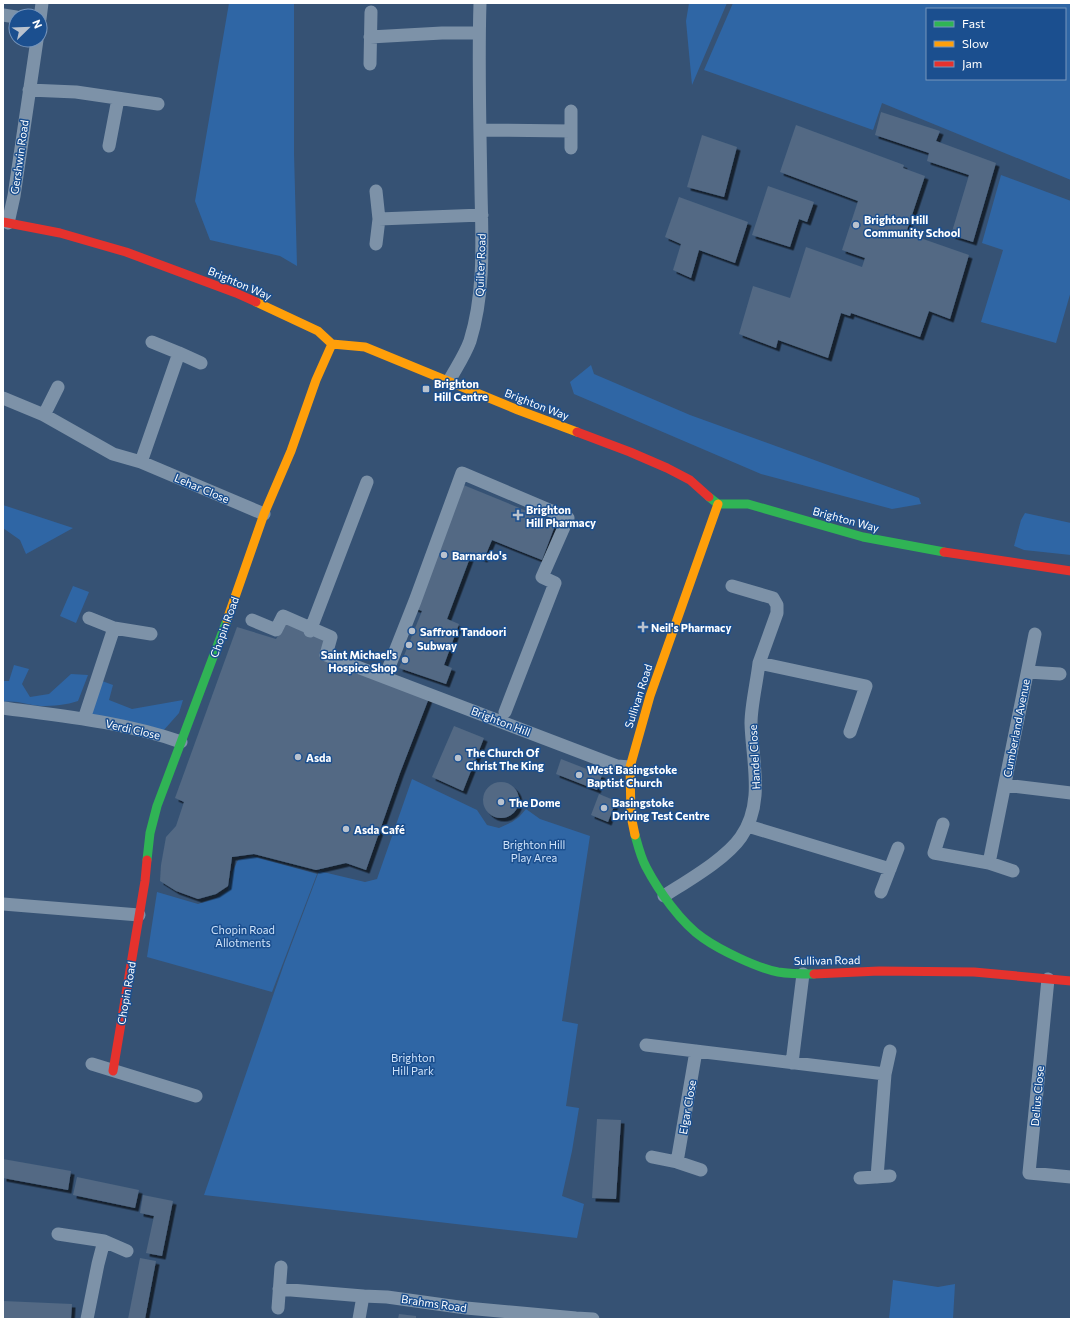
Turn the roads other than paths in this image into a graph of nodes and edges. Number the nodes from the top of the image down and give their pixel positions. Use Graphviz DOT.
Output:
graph roads {
  1 [pos="480,3"];
  2 [pos="371,12"];
  3 [pos="479,33"];
  4 [pos="370,37"];
  5 [pos="36,48"];
  6 [pos="370,64"];
  7 [pos="29,90"];
  8 [pos="118,99"];
  9 [pos="158,104"];
  10 [pos="572,112"];
  11 [pos="480,130"];
  12 [pos="571,131"];
  13 [pos="109,146"];
  14 [pos="571,148"];
  15 [pos="376,191"];
  16 [pos="482,215"];
  17 [pos="379,219"];
  18 [pos="5,223"];
  19 [pos="376,244"];
  20 [pos="152,342"];
  21 [pos="332,344"];
  22 [pos="179,353"];
  23 [pos="201,363"];
  24 [pos="449,382"];
  25 [pos="58,387"];
  26 [pos="3,398"];
  27 [pos="44,415"];
  28 [pos="141,462"];
  29 [pos="367,482"];
  30 [pos="718,504"];
  31 [pos="264,514"];
  32 [pos="1071,571"];
  33 [pos="732,586"];
  34 [pos="89,618"];
  35 [pos="252,620"];
  36 [pos="114,628"];
  37 [pos="310,630"];
  38 [pos="151,634"];
  39 [pos="1035,634"];
  40 [pos="759,663"];
  41 [pos="1028,672"];
  42 [pos="1060,674"];
  43 [pos="385,677"];
  44 [pos="3,708"];
  45 [pos="505,712"];
  46 [pos="84,719"];
  47 [pos="850,732"];
  48 [pos="181,742"];
  49 [pos="630,767"];
  50 [pos="1005,785"];
  51 [pos="1071,793"];
  52 [pos="943,824"];
  53 [pos="748,826"];
  54 [pos="898,848"];
  55 [pos="989,863"];
  56 [pos="890,869"];
  57 [pos="1013,871"];
  58 [pos="881,892"];
  59 [pos="664,896"];
  60 [pos="3,904"];
  61 [pos="139,915"];
  62 [pos="803,974"];
  63 [pos="1048,979"];
  64 [pos="1071,981"];
  65 [pos="646,1045"];
  66 [pos="696,1051"];
  67 [pos="890,1051"];
  68 [pos="792,1063"];
  69 [pos="92,1064"];
  70 [pos="113,1071"];
  71 [pos="885,1074"];
  72 [pos="196,1096"];
  73 [pos="652,1157"];
  74 [pos="677,1162"];
  75 [pos="701,1170"];
  76 [pos="1071,1177"];
  77 [pos="860,1178"];
  78 [pos="58,1234"];
  79 [pos="104,1241"];
  80 [pos="127,1251"];
  81 [pos="281,1267"];
  82 [pos="280,1289"];
  83 [pos="364,1296"];
  84 [pos="278,1308"];
  85 [pos="87,1319"];
  86 [pos="360,1319"];
  87 [pos="576,1319"];
  88 [pos="593,1319"];
  1 -- 3 [label="street, Quilter Road"];
  2 -- 4 [label="street"];
  3 -- 4 [label="street"];
  3 -- 11 [label="street, Quilter Road"];
  4 -- 6 [label="street"];
  5 -- 7 [label="street, Gershwin Road"];
  7 -- 8 [label="street"];
  7 -- 18 [label="street, Gershwin Road"];
  8 -- 9 [label="street"];
  8 -- 13 [label="street"];
  10 -- 12 [label="street"];
  11 -- 12 [label="street"];
  11 -- 16 [label="street, Quilter Road"];
  12 -- 14 [label="street"];
  15 -- 17 [label="street"];
  16 -- 17 [label="street"];
  16 -- 24 [label="street, Quilter Road"];
  17 -- 19 [label="street"];
  18 -- 21 [label="street, Brighton Way"];
  20 -- 22 [label="street"];
  21 -- 24 [label="street, Brighton Way"];
  21 -- 31 [label="street, Chopin Road"];
  22 -- 23 [label="street"];
  22 -- 28 [label="street"];
  24 -- 30 [label="street, Brighton Way"];
  25 -- 27 [label="street"];
  26 -- 27 [label="street, Lehar Close"];
  27 -- 28 [label="street, Lehar Close"];
  28 -- 31 [label="street, Lehar Close"];
  29 -- 37 [label="street"];
  30 -- 32 [label="street, Brighton Way"];
  30 -- 49 [label="street, Sullivan Road"];
  31 -- 48 [label="street, Chopin Road"];
  33 -- 40 [label="street, Handel Close"];
  34 -- 36 [label="street"];
  35 -- 37 [label="street"];
  36 -- 38 [label="street"];
  36 -- 46 [label="street"];
  37 -- 43 [label="street, Brighton Hill"];
  39 -- 41 [label="street, Cumberland Avenue"];
  40 -- 47 [label="street"];
  40 -- 53 [label="street, Handel Close"];
  41 -- 42 [label="street, Cumberland Avenue"];
  41 -- 50 [label="street, Cumberland Avenue"];
  43 -- 45 [label="street"];
  43 -- 49 [label="street, Brighton Hill"];
  44 -- 46 [label="street, Verdi Close"];
  46 -- 48 [label="street, Verdi Close"];
  48 -- 61 [label="street, Chopin Road"];
  49 -- 59 [label="street, Sullivan Road"];
  50 -- 51 [label="street, Cumberland Avenue"];
  50 -- 55 [label="street, Cumberland Avenue"];
  52 -- 55 [label="street"];
  53 -- 56 [label="street"];
  53 -- 59 [label="street, Handel Close"];
  54 -- 56 [label="street"];
  55 -- 57 [label="street"];
  56 -- 58 [label="street"];
  59 -- 62 [label="street, Sullivan Road"];
  60 -- 61 [label="street"];
  61 -- 70 [label="street, Chopin Road"];
  62 -- 63 [label="street, Sullivan Road"];
  62 -- 68 [label="street"];
  63 -- 64 [label="street, Sullivan Road"];
  63 -- 76 [label="street, Delius Close"];
  65 -- 66 [label="street"];
  66 -- 68 [label="street"];
  66 -- 74 [label="street, Elgar Close"];
  67 -- 71 [label="street"];
  68 -- 71 [label="street"];
  69 -- 70 [label="street"];
  70 -- 72 [label="street"];
  71 -- 77 [label="street"];
  73 -- 74 [label="street"];
  74 -- 75 [label="street"];
  78 -- 79 [label="street"];
  79 -- 80 [label="street"];
  79 -- 85 [label="street"];
  81 -- 82 [label="street"];
  82 -- 83 [label="street, Brahms Road"];
  82 -- 84 [label="street"];
  83 -- 86 [label="street"];
  83 -- 87 [label="street, Brahms Road"];
  87 -- 88 [label="street, Brahms Road"];
}
